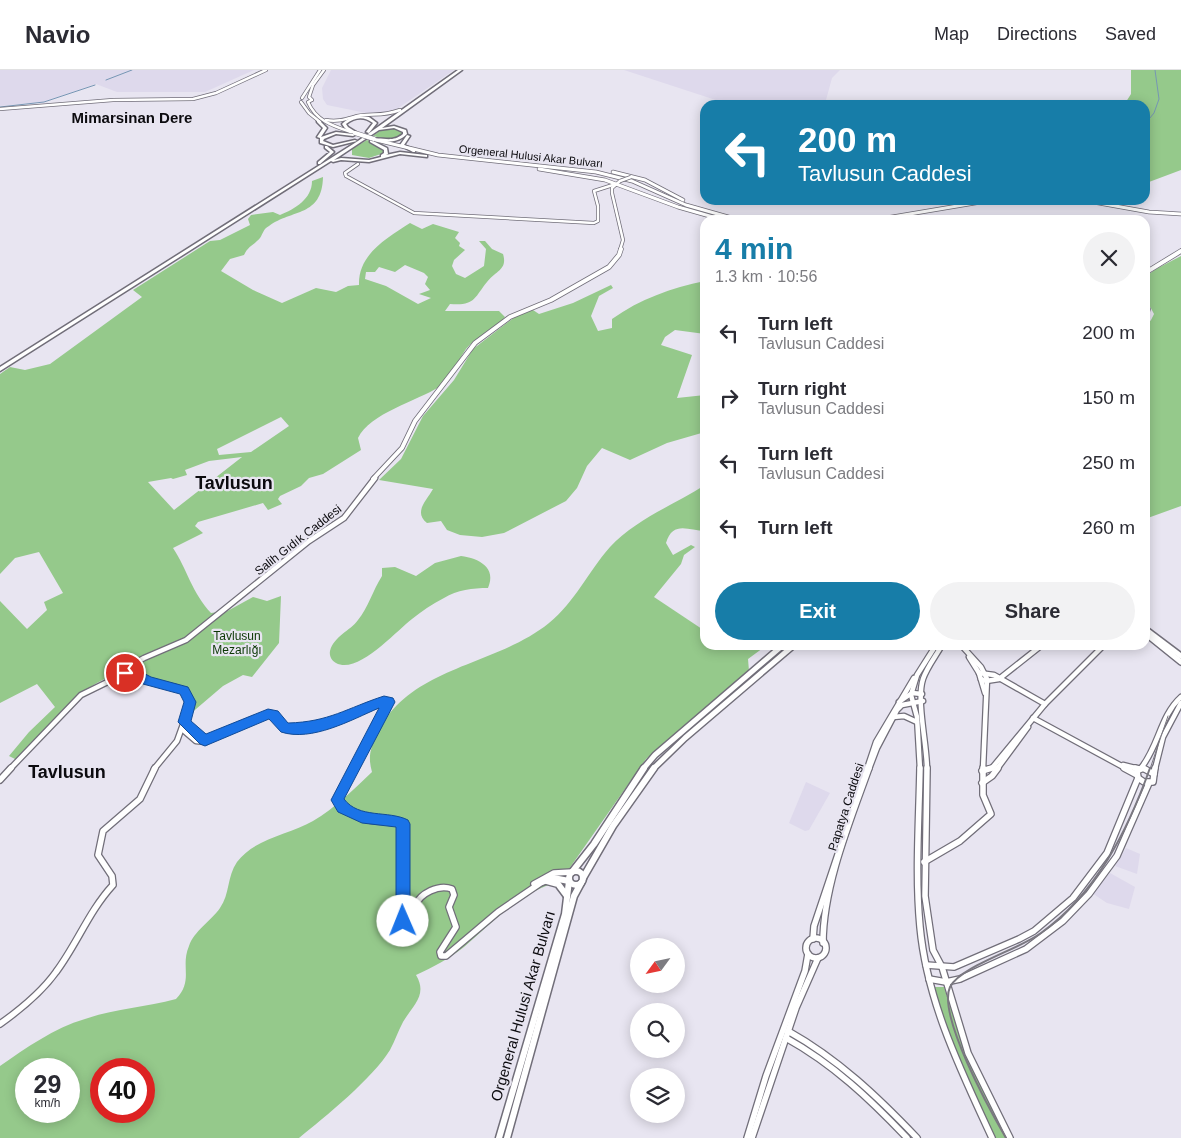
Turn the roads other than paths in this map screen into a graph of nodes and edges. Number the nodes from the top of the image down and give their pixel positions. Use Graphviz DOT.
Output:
graph roads {
  1 [pos="264,70"];
  2 [pos="320,70"];
  3 [pos="324,70"];
  4 [pos="455,70"];
  5 [pos="460,70"];
  6 [pos="309,98"];
  7 [pos="301,100"];
  8 [pos="308,102"];
  9 [pos="0,108"];
  10 [pos="401,110"];
  11 [pos="316,114"];
  12 [pos="318,121"];
  13 [pos="370,133"];
  14 [pos="354,134"];
  15 [pos="373,140"];
  16 [pos="357,141"];
  17 [pos="415,151"];
  18 [pos="426,156"];
  19 [pos="318,164"];
  20 [pos="358,164"];
  21 [pos="533,166"];
  22 [pos="310,173"];
  23 [pos="632,177"];
  24 [pos="619,182"];
  25 [pos="956,205"];
  26 [pos="971,205"];
  27 [pos="1106,205"];
  28 [pos="708,213"];
  29 [pos="707,215"];
  30 [pos="709,215"];
  31 [pos="717,215"];
  32 [pos="902,215"];
  33 [pos="916,215"];
  34 [pos="1181,215"];
  35 [pos="1181,249"];
  36 [pos="1150,268"];
  37 [pos="0,364"];
  38 [pos="0,369"];
  39 [pos="1150,633"];
  40 [pos="1150,637"];
  41 [pos="777,650"];
  42 [pos="788,650"];
  43 [pos="933,650"];
  44 [pos="939,650"];
  45 [pos="965,650"];
  46 [pos="1035,650"];
  47 [pos="1099,650"];
  48 [pos="1181,656"];
  49 [pos="1181,662"];
  50 [pos="130,671"];
  51 [pos="982,673"];
  52 [pos="917,674"];
  53 [pos="999,679"];
  54 [pos="984,680"];
  55 [pos="912,693"];
  56 [pos="922,694"];
  57 [pos="1181,697"];
  58 [pos="923,701"];
  59 [pos="913,702"];
  60 [pos="898,703"];
  61 [pos="1181,703"];
  62 [pos="1046,704"];
  63 [pos="893,717"];
  64 [pos="1033,718"];
  65 [pos="184,722"];
  66 [pos="917,722"];
  67 [pos="182,729"];
  68 [pos="209,740"];
  69 [pos="982,771"];
  70 [pos="1139,772"];
  71 [pos="866,774"];
  72 [pos="1154,774"];
  73 [pos="0,780"];
  74 [pos="982,783"];
  75 [pos="1149,783"];
  76 [pos="855,806"];
  77 [pos="922,861"];
  78 [pos="572,872"];
  79 [pos="569,881"];
  80 [pos="582,881"];
  81 [pos="542,882"];
  82 [pos="526,892"];
  83 [pos="568,898"];
  84 [pos="813,938"];
  85 [pos="823,942"];
  86 [pos="808,954"];
  87 [pos="818,958"];
  88 [pos="926,965"];
  89 [pos="942,967"];
  90 [pos="929,978"];
  91 [pos="946,982"];
  92 [pos="0,1024"];
  93 [pos="787,1034"];
  94 [pos="762,1097"];
  95 [pos="756,1115"];
  96 [pos="499,1138"];
  97 [pos="507,1138"];
  98 [pos="747,1138"];
  99 [pos="752,1138"];
  100 [pos="907,1138"];
  101 [pos="917,1138"];
  102 [pos="992,1138"];
  103 [pos="1010,1138"];
  1 -- 9 [label="street"];
  2 -- 7 [label="street"];
  3 -- 6 [label="street"];
  4 -- 10 [label="highway"];
  5 -- 10 [label="highway"];
  6 -- 7 [label="street"];
  6 -- 8 [label="street"];
  7 -- 8 [label="street"];
  7 -- 12 [label="street"];
  8 -- 11 [label="street"];
  10 -- 11 [label="street"];
  10 -- 13 [label="highway"];
  10 -- 17 [label="highway"];
  11 -- 14 [label="street"];
  12 -- 14 [label="street"];
  12 -- 19 [label="highway"];
  13 -- 14 [label="highway"];
  13 -- 15 [label="highway"];
  13 -- 16 [label="highway"];
  14 -- 15 [label="highway, bridge"];
  14 -- 16 [label="highway"];
  15 -- 16 [label="highway"];
  15 -- 17 [label="main road, Orgeneral Hulusi Akar Bulvarı"];
  15 -- 18 [label="main road, Orgeneral Hulusi Akar Bulvarı"];
  16 -- 19 [label="highway"];
  16 -- 22 [label="highway"];
  17 -- 21 [label="main road, Orgeneral Hulusi Akar Bulvarı"];
  18 -- 21 [label="main road, Orgeneral Hulusi Akar Bulvarı"];
  18 -- 22 [label="highway"];
  19 -- 37 [label="highway"];
  20 -- 24 [label="street"];
  21 -- 23 [label="main road"];
  21 -- 24 [label="main road"];
  21 -- 28 [label="main road, Orgeneral Hulusi Akar Bulvarı"];
  21 -- 30 [label="main road, Orgeneral Hulusi Akar Bulvarı"];
  22 -- 38 [label="highway"];
  23 -- 24 [label="street, bridge"];
  23 -- 28 [label="main road"];
  24 -- 29 [label="main road"];
  24 -- 50 [label="street, Salih Gıdık Caddesi"];
  25 -- 32 [label="main road"];
  26 -- 33 [label="main road"];
  27 -- 34 [label="main road"];
  28 -- 31 [label="main road, Orgeneral Hulusi Akar Bulvarı"];
  35 -- 36 [label="main road"];
  39 -- 48 [label="main road"];
  40 -- 49 [label="main road"];
  41 -- 78 [label="main road"];
  42 -- 80 [label="main road, Orgeneral Hulusi Akar Bulvarı"];
  43 -- 52 [label="street, Papatya Caddesi"];
  44 -- 56 [label="street"];
  45 -- 51 [label="street"];
  46 -- 53 [label="street"];
  47 -- 62 [label="street"];
  50 -- 65 [label="street"];
  50 -- 73 [label="street, Salih Gıdık Caddesi"];
  51 -- 53 [label="street"];
  51 -- 54 [label="street"];
  52 -- 55 [label="street"];
  52 -- 60 [label="street, Papatya Caddesi"];
  53 -- 54 [label="street"];
  53 -- 62 [label="street"];
  54 -- 69 [label="street"];
  55 -- 56 [label="street"];
  55 -- 59 [label="street"];
  55 -- 60 [label="street"];
  56 -- 58 [label="street"];
  57 -- 70 [label="street"];
  58 -- 59 [label="street"];
  58 -- 77 [label="street"];
  59 -- 63 [label="street, Papatya Caddesi"];
  59 -- 66 [label="street"];
  60 -- 71 [label="street, Papatya Caddesi"];
  61 -- 72 [label="street"];
  62 -- 64 [label="street"];
  63 -- 66 [label="street"];
  63 -- 71 [label="street, Papatya Caddesi"];
  64 -- 69 [label="street"];
  64 -- 70 [label="street"];
  64 -- 74 [label="street"];
  65 -- 67 [label="street"];
  65 -- 68 [label="street"];
  66 -- 77 [label="street"];
  67 -- 68 [label="street"];
  67 -- 92 [label="street"];
  68 -- 82 [label="street"];
  69 -- 74 [label="street"];
  70 -- 72 [label="street"];
  70 -- 75 [label="street"];
  70 -- 89 [label="street"];
  71 -- 76 [label="street, Papatya Caddesi"];
  72 -- 75 [label="street"];
  74 -- 77 [label="street"];
  75 -- 91 [label="street"];
  76 -- 84 [label="street, Papatya Caddesi"];
  76 -- 85 [label="street, Papatya Caddesi"];
  77 -- 88 [label="street"];
  77 -- 89 [label="street"];
  78 -- 79 [label="main road"];
  78 -- 80 [label="main road"];
  78 -- 82 [label="street"];
  79 -- 80 [label="main road"];
  79 -- 81 [label="main road"];
  79 -- 83 [label="main road, Orgeneral Hulusi Akar Bulvarı"];
  80 -- 97 [label="main road, Orgeneral Hulusi Akar Bulvarı"];
  81 -- 82 [label="street"];
  81 -- 83 [label="main road"];
  83 -- 96 [label="main road, Orgeneral Hulusi Akar Bulvarı"];
  84 -- 85 [label="street"];
  84 -- 86 [label="street"];
  85 -- 87 [label="street"];
  86 -- 87 [label="street"];
  86 -- 94 [label="street"];
  87 -- 93 [label="street"];
  88 -- 89 [label="street"];
  88 -- 90 [label="street"];
  89 -- 91 [label="street"];
  90 -- 91 [label="street"];
  90 -- 102 [label="street"];
  91 -- 103 [label="street"];
  93 -- 94 [label="street"];
  93 -- 100 [label="street"];
  93 -- 101 [label="street"];
  94 -- 95 [label="street"];
  95 -- 98 [label="street"];
  95 -- 99 [label="street"];
}
